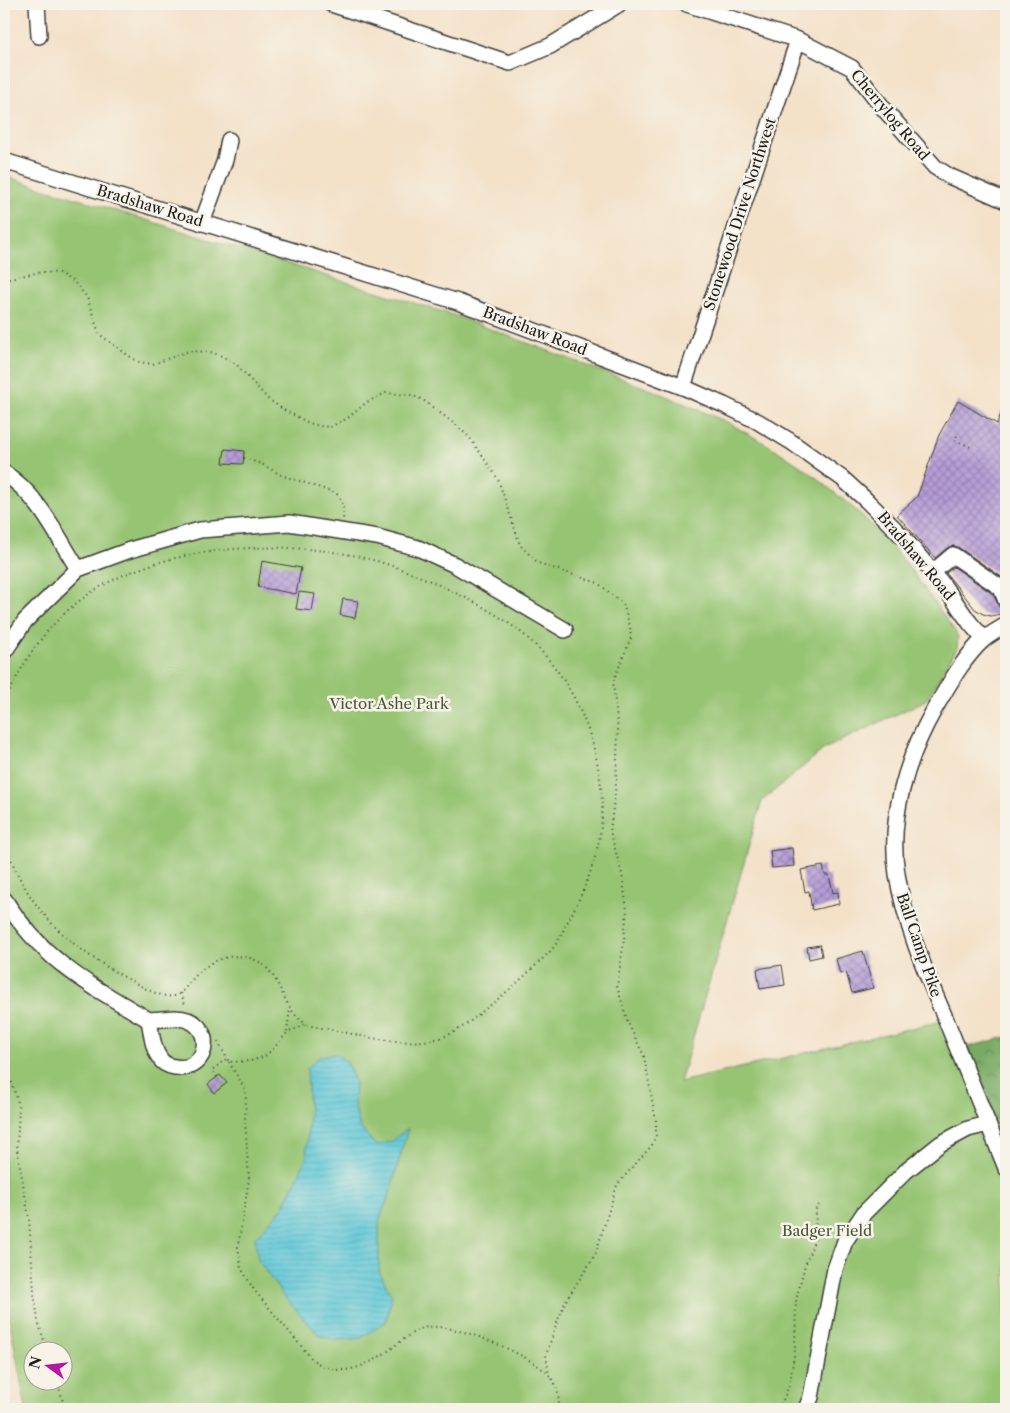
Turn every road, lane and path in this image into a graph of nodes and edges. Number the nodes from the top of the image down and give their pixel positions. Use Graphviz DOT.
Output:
graph roads {
  1 [pos="37,4"];
  2 [pos="331,4"];
  3 [pos="618,4"];
  4 [pos="687,4"];
  5 [pos="39,36"];
  6 [pos="798,40"];
  7 [pos="229,140"];
  8 [pos="4,161"];
  9 [pos="1006,201"];
  10 [pos="202,223"];
  11 [pos="4,279"];
  12 [pos="683,387"];
  13 [pos="957,436"];
  14 [pos="973,448"];
  15 [pos="244,458"];
  16 [pos="4,473"];
  17 [pos="341,531"];
  18 [pos="78,569"];
  19 [pos="933,572"];
  20 [pos="1006,601"];
  21 [pos="1006,624"];
  22 [pos="565,630"];
  23 [pos="984,639"];
  24 [pos="4,652"];
  25 [pos="4,705"];
  26 [pos="4,841"];
  27 [pos="4,899"];
  28 [pos="181,994"];
  29 [pos="186,1008"];
  30 [pos="290,1008"];
  31 [pos="148,1020"];
  32 [pos="306,1024"];
  33 [pos="287,1033"];
  34 [pos="217,1040"];
  35 [pos="226,1058"];
  36 [pos="229,1062"];
  37 [pos="4,1069"];
  38 [pos="217,1077"];
  39 [pos="988,1124"];
  40 [pos="1006,1168"];
  41 [pos="819,1204"];
  42 [pos="44,1340"];
  43 [pos="549,1375"];
  44 [pos="60,1390"];
  45 [pos="65,1409"];
  46 [pos="559,1409"];
  47 [pos="779,1409"];
  48 [pos="806,1409"];
  1 -- 5 [label="street"];
  2 -- 3 [label="street"];
  4 -- 6 [label="street, Cherrylog Road"];
  6 -- 9 [label="street, Cherrylog Road"];
  6 -- 12 [label="street, Stonewood Drive Northwest"];
  7 -- 10 [label="street"];
  8 -- 10 [label="street, Bradshaw Road"];
  10 -- 12 [label="street, Bradshaw Road"];
  11 -- 43 [label="path"];
  12 -- 19 [label="street, Bradshaw Road"];
  13 -- 14 [label="path"];
  15 -- 17 [label="path"];
  16 -- 18 [label="street"];
  17 -- 18 [label="street"];
  17 -- 22 [label="street"];
  18 -- 24 [label="street"];
  19 -- 20 [label="street"];
  19 -- 23 [label="street, Bradshaw Road"];
  21 -- 23 [label="street, Ball Camp Pike"];
  23 -- 39 [label="street, Ball Camp Pike"];
  25 -- 32 [label="path"];
  26 -- 28 [label="path"];
  27 -- 31 [label="street"];
  28 -- 29 [label="path"];
  28 -- 30 [label="path"];
  30 -- 32 [label="path"];
  30 -- 33 [label="path"];
  32 -- 33 [label="path"];
  33 -- 36 [label="path"];
  34 -- 35 [label="path"];
  35 -- 36 [label="path"];
  35 -- 38 [label="path"];
  36 -- 43 [label="path"];
  37 -- 42 [label="path"];
  39 -- 40 [label="street, Ball Camp Pike"];
  39 -- 48 [label="street"];
  41 -- 47 [label="path"];
  43 -- 46 [label="path"];
  44 -- 45 [label="path"];
}
